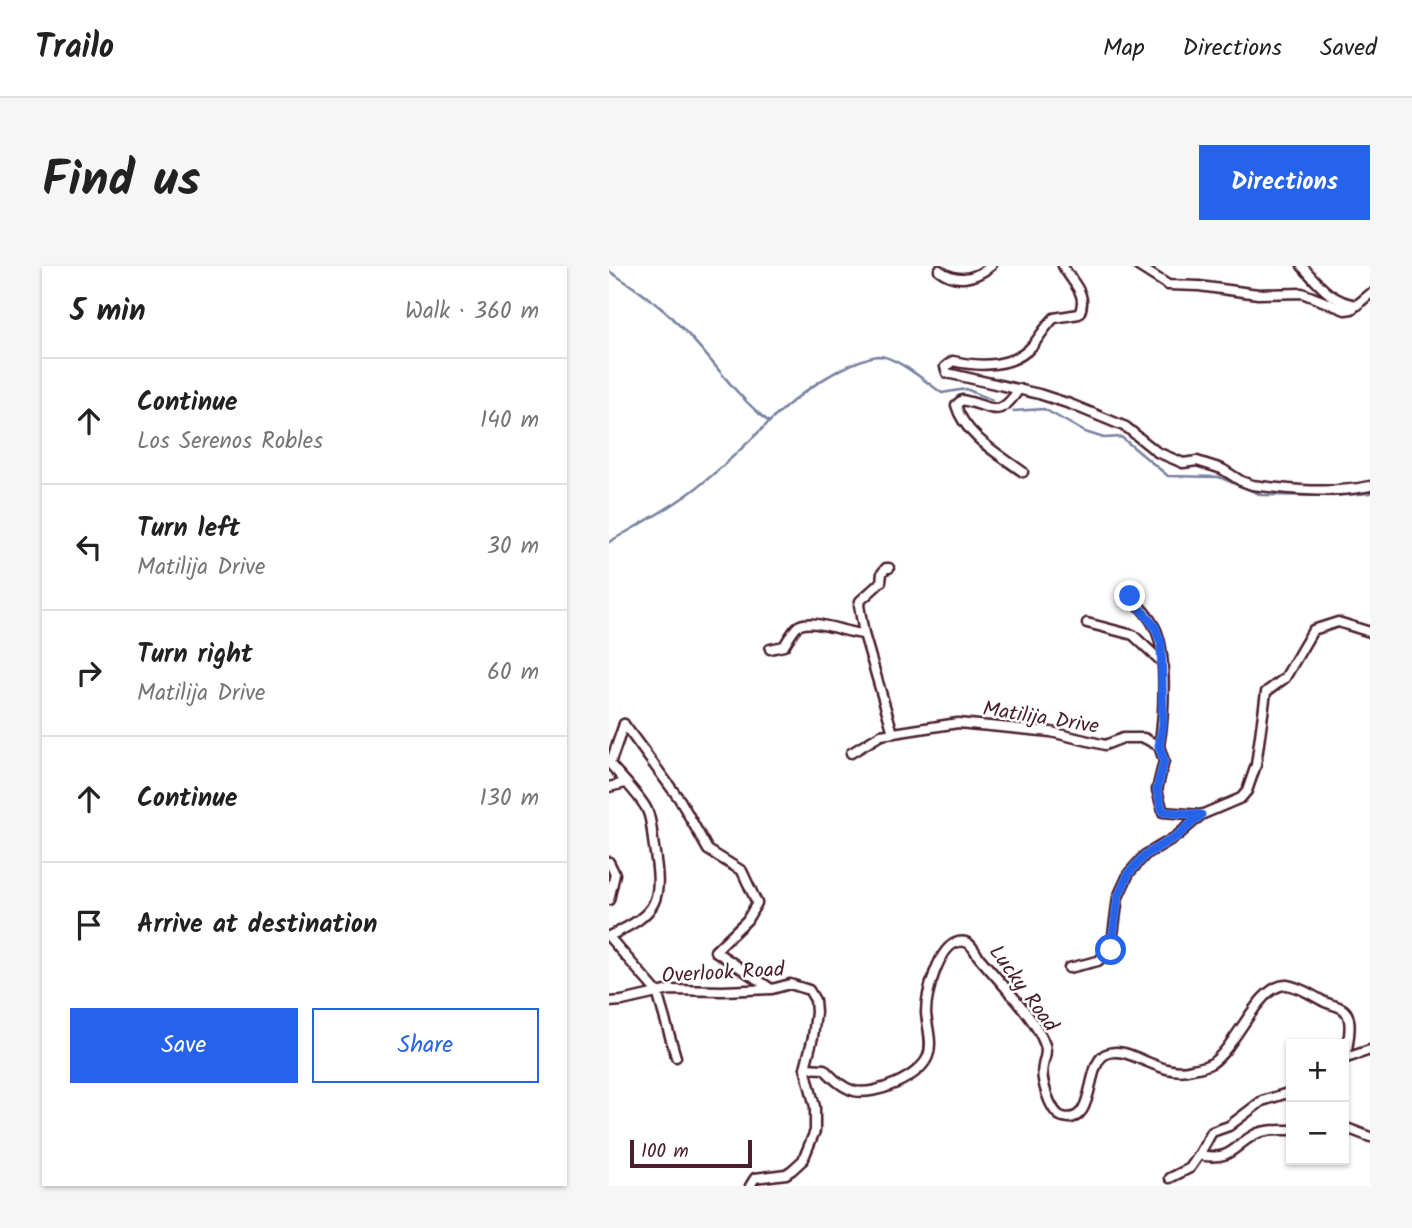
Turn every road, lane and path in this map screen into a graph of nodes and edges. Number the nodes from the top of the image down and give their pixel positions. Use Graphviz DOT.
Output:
graph roads {
  1 [pos="991,266"];
  2 [pos="1063,266"];
  3 [pos="1138,266"];
  4 [pos="1302,266"];
  5 [pos="939,270"];
  6 [pos="1370,293"];
  7 [pos="1358,305"];
  8 [pos="1019,389"];
  9 [pos="1023,472"];
  10 [pos="1370,486"];
  11 [pos="889,568"];
  12 [pos="1130,596"];
  13 [pos="1087,623"];
  14 [pos="1370,632"];
  15 [pos="864,634"];
  16 [pos="770,649"];
  17 [pos="1162,662"];
  18 [pos="893,733"];
  19 [pos="1159,746"];
  20 [pos="851,753"];
  21 [pos="610,764"];
  22 [pos="625,783"];
  23 [pos="609,787"];
  24 [pos="1201,815"];
  25 [pos="609,862"];
  26 [pos="609,901"];
  27 [pos="609,936"];
  28 [pos="1069,968"];
  29 [pos="772,989"];
  30 [pos="657,992"];
  31 [pos="609,1002"];
  32 [pos="1347,1039"];
  33 [pos="1370,1050"];
  34 [pos="676,1057"];
  35 [pos="1349,1058"];
  36 [pos="805,1068"];
  37 [pos="1286,1094"];
  38 [pos="1349,1129"];
  39 [pos="1286,1130"];
  40 [pos="1370,1137"];
  41 [pos="1199,1155"];
  42 [pos="1170,1178"];
  43 [pos="750,1186"];
  1 -- 5 [label="street"];
  2 -- 8 [label="street"];
  3 -- 7 [label="street"];
  4 -- 7 [label="street"];
  6 -- 7 [label="street"];
  8 -- 9 [label="street"];
  8 -- 10 [label="street"];
  11 -- 15 [label="street"];
  12 -- 17 [label="street"];
  13 -- 17 [label="street"];
  14 -- 24 [label="street"];
  15 -- 16 [label="street"];
  15 -- 18 [label="street"];
  17 -- 19 [label="street"];
  18 -- 19 [label="street, Matilija Drive"];
  18 -- 20 [label="street, Matilija Drive"];
  19 -- 24 [label="street"];
  21 -- 22 [label="street"];
  21 -- 29 [label="street"];
  22 -- 23 [label="street"];
  22 -- 27 [label="street"];
  24 -- 28 [label="street"];
  25 -- 26 [label="street"];
  27 -- 30 [label="street"];
  29 -- 30 [label="street, Overlook Road"];
  29 -- 36 [label="street, Overlook Road"];
  30 -- 31 [label="street, Overlook Road"];
  30 -- 34 [label="street"];
  32 -- 36 [label="street, Lucky Road"];
  33 -- 35 [label="street"];
  36 -- 43 [label="street, Overlook Road"];
  37 -- 41 [label="street"];
  38 -- 40 [label="street"];
  39 -- 41 [label="street"];
  41 -- 42 [label="street"];
}
